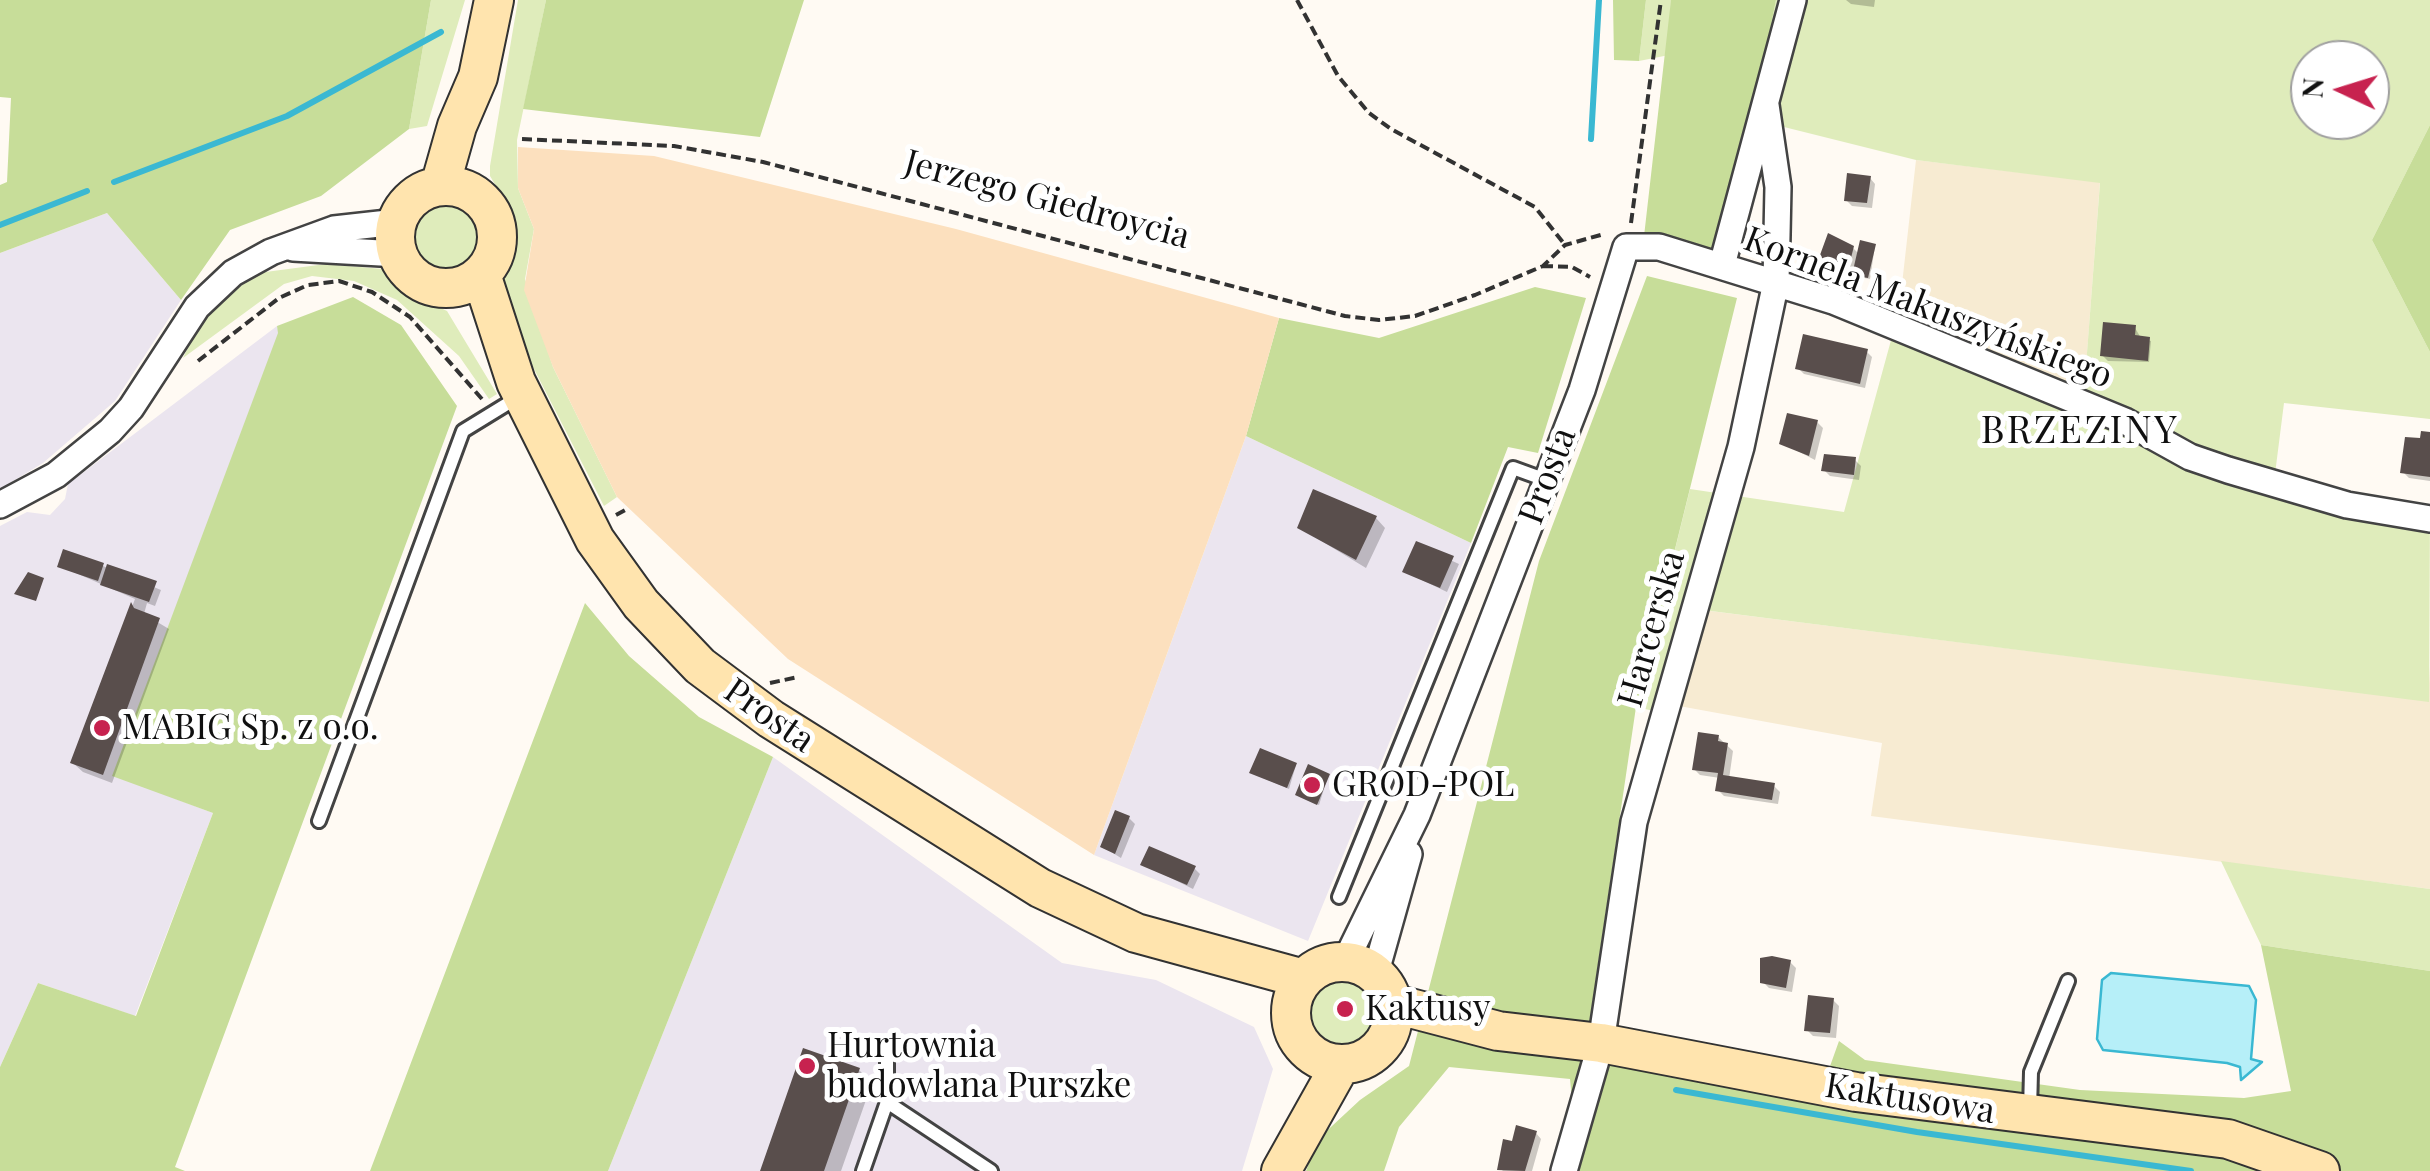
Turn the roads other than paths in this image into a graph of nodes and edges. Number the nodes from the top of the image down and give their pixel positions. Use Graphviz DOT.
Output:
graph roads {
  1 [pos="494,0"];
  2 [pos="1793,0"];
  3 [pos="1766,106"];
  4 [pos="455,190"];
  5 [pos="398,238"];
  6 [pos="1627,240"];
  7 [pos="1722,265"];
  8 [pos="467,281"];
  9 [pos="1776,282"];
  10 [pos="509,396"];
  11 [pos="1546,480"];
  12 [pos="0,505"];
  13 [pos="2430,518"];
  14 [pos="319,821"];
  15 [pos="1339,897"];
  16 [pos="2068,981"];
  17 [pos="1375,994"];
  18 [pos="1298,995"];
  19 [pos="1600,1044"];
  20 [pos="887,1052"];
  21 [pos="1324,1058"];
  22 [pos="887,1102"];
  23 [pos="2030,1117"];
  24 [pos="863,1171"];
  25 [pos="992,1171"];
  26 [pos="1281,1171"];
  27 [pos="1564,1171"];
  28 [pos="2320,1171"];
  1 -- 4 [label="main road"];
  2 -- 3 [label="street, Harcerska"];
  3 -- 7 [label="street, Harcerska"];
  3 -- 9 [label="street, Harcerska"];
  4 -- 5 [label="main road"];
  4 -- 8 [label="main road"];
  5 -- 8 [label="main road"];
  5 -- 12 [label="street"];
  6 -- 7 [label="street, Kornela Makuszyńskiego"];
  6 -- 11 [label="street, Prosta"];
  7 -- 9 [label="street, Kornela Makuszyńskiego"];
  8 -- 10 [label="main road, Prosta"];
  9 -- 13 [label="street, Kornela Makuszyńskiego"];
  9 -- 19 [label="street, Harcerska"];
  10 -- 14 [label="lane"];
  10 -- 18 [label="main road, Prosta"];
  11 -- 15 [label="lane"];
  11 -- 17 [label="street, Prosta"];
  16 -- 23 [label="lane"];
  17 -- 18 [label="main road"];
  17 -- 19 [label="main road, Kaktusowa"];
  17 -- 21 [label="main road"];
  18 -- 21 [label="main road"];
  19 -- 23 [label="main road, Kaktusowa"];
  19 -- 27 [label="street, Harcerska"];
  20 -- 22 [label="lane"];
  21 -- 26 [label="main road"];
  22 -- 24 [label="lane"];
  22 -- 25 [label="lane"];
  23 -- 28 [label="main road, Kaktusowa"];
}
